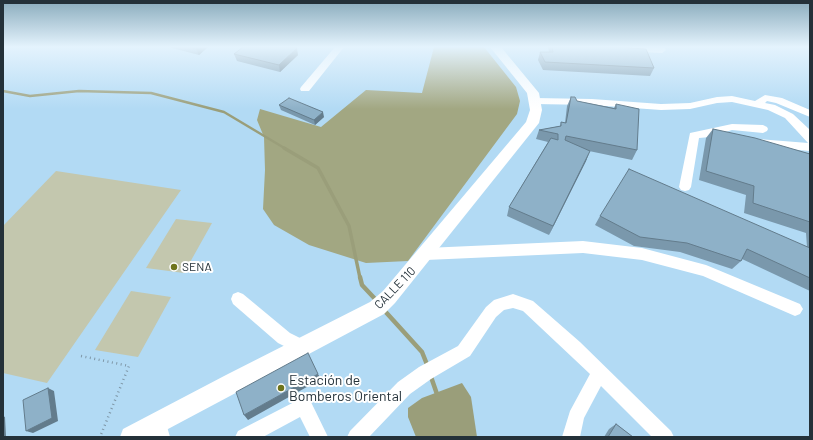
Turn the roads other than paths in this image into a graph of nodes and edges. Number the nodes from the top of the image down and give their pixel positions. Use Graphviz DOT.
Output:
graph roads {
  1 [pos="323,68"];
  2 [pos="512,68"];
  3 [pos="305,90"];
  4 [pos="535,101"];
  5 [pos="757,103"];
  6 [pos="810,114"];
  7 [pos="763,129"];
  8 [pos="710,133"];
  9 [pos="810,140"];
  10 [pos="810,147"];
  11 [pos="685,187"];
  12 [pos="426,254"];
  13 [pos="238,300"];
  14 [pos="795,309"];
  15 [pos="302,346"];
  16 [pos="600,373"];
  17 [pos="159,430"];
  18 [pos="131,437"];
  19 [pos="244,437"];
  20 [pos="319,437"];
  21 [pos="356,437"];
  22 [pos="571,437"];
  23 [pos="665,437"];
  1 -- 3 [label="street"];
  2 -- 4 [label="main road"];
  4 -- 5 [label="street"];
  4 -- 12 [label="main road, CALLE 110"];
  5 -- 6 [label="street"];
  5 -- 9 [label="street"];
  7 -- 8 [label="street"];
  8 -- 10 [label="street"];
  8 -- 11 [label="street"];
  12 -- 14 [label="street"];
  12 -- 15 [label="main road, CALLE 110"];
  13 -- 15 [label="street"];
  15 -- 17 [label="main road, CALLE 110"];
  16 -- 21 [label="street"];
  16 -- 22 [label="street"];
  16 -- 23 [label="street"];
  17 -- 18 [label="main road, CALLE 110"];
  19 -- 20 [label="street"];
}
